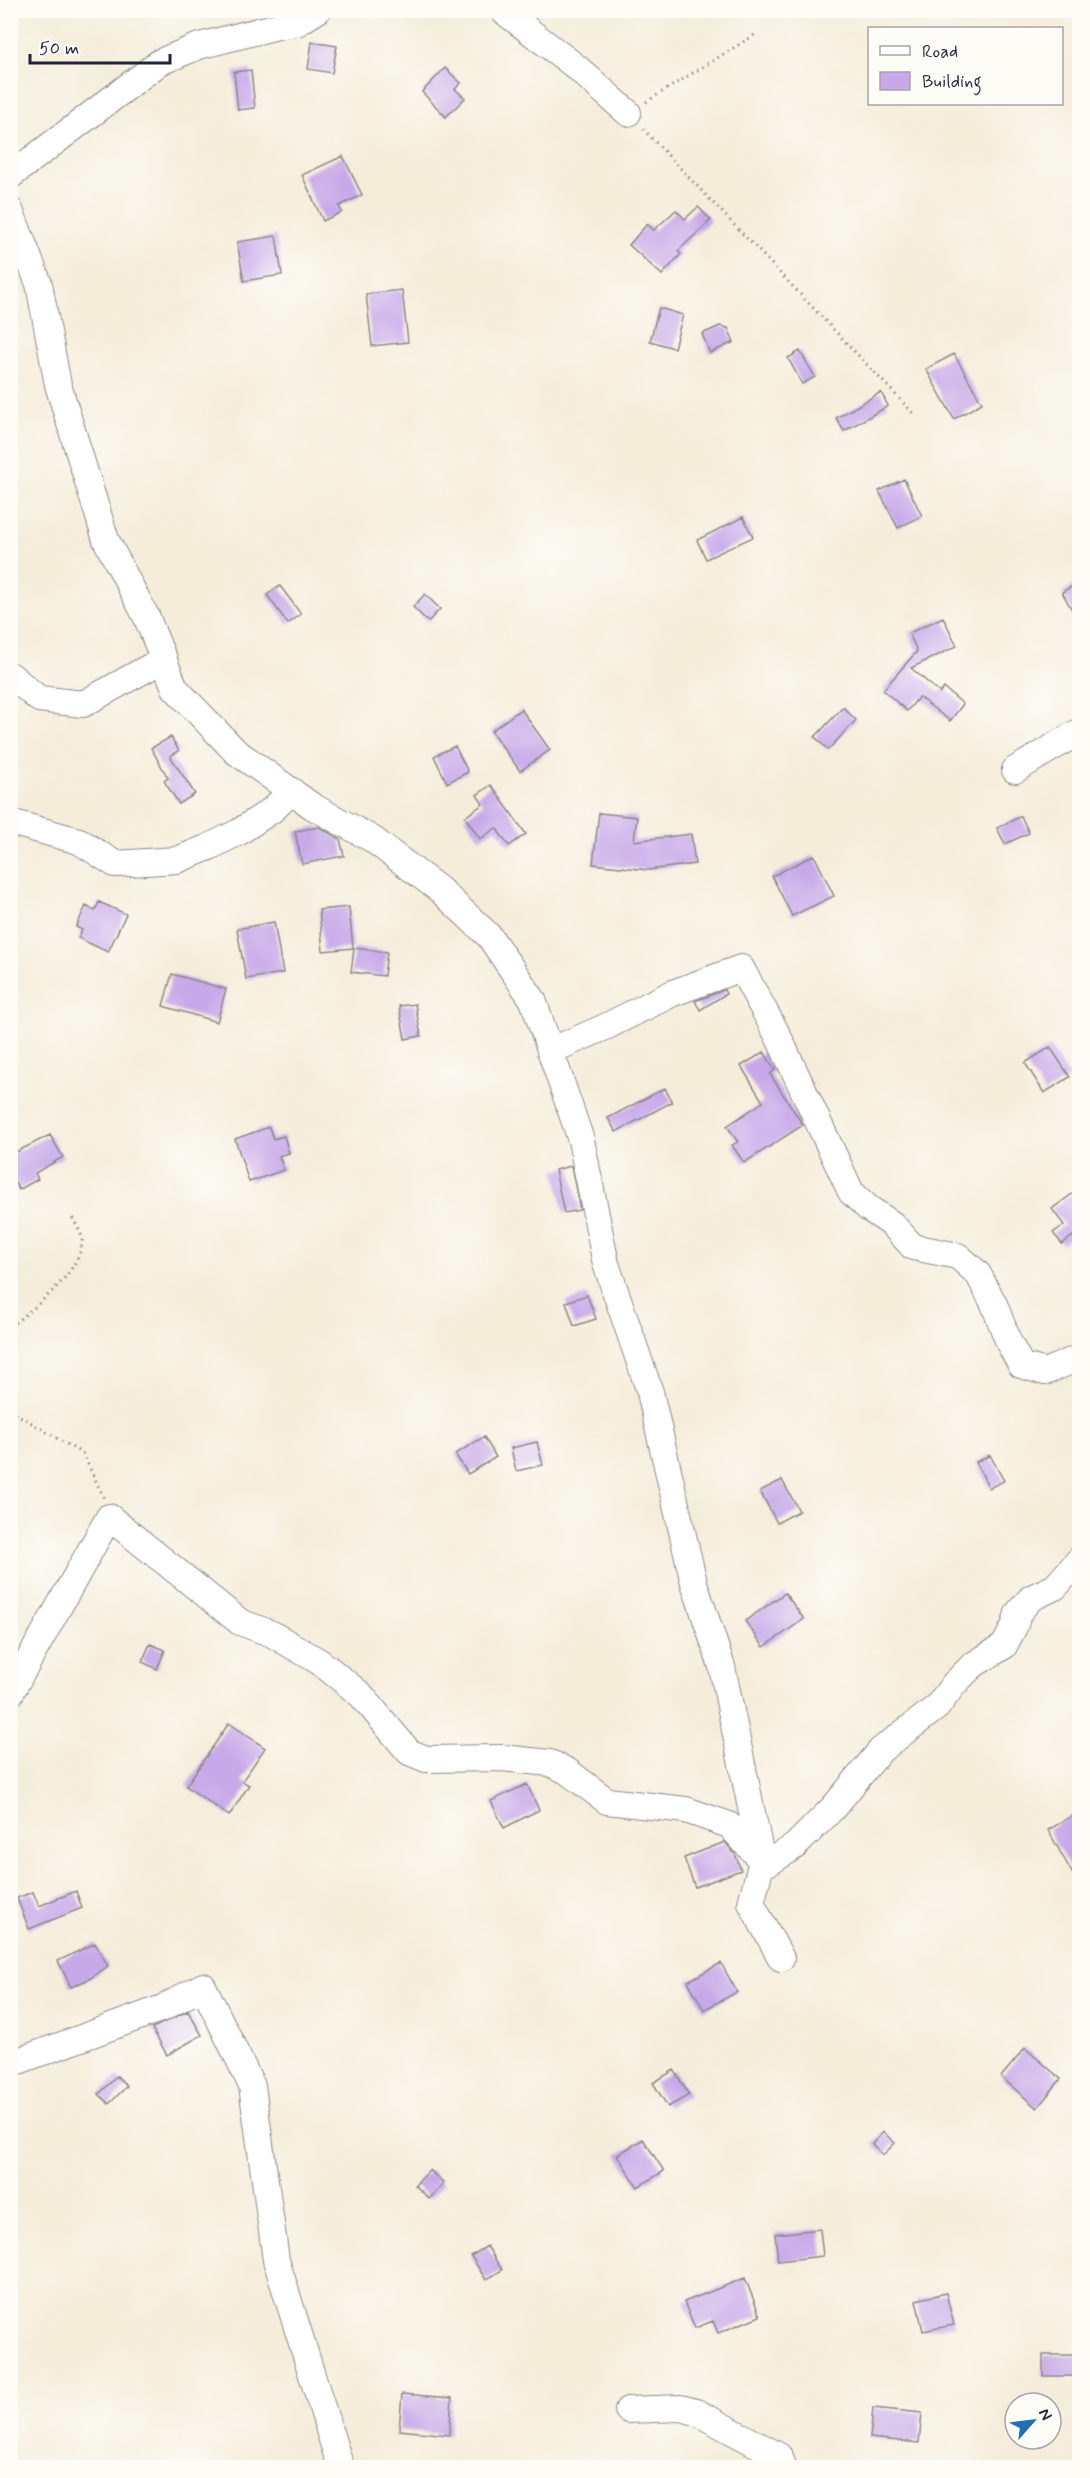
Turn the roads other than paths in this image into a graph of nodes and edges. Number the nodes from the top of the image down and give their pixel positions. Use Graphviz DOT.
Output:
graph roads {
  1 [pos="318,10"];
  2 [pos="502,10"];
  3 [pos="628,113"];
  4 [pos="10,176"];
  5 [pos="10,210"];
  6 [pos="164,659"];
  7 [pos="10,675"];
  8 [pos="1080,731"];
  9 [pos="1015,770"];
  10 [pos="292,791"];
  11 [pos="10,822"];
  12 [pos="550,1051"];
  13 [pos="1080,1357"];
  14 [pos="1080,1559"];
  15 [pos="10,1694"];
  16 [pos="762,1861"];
  17 [pos="781,1958"];
  18 [pos="10,2064"];
  19 [pos="628,2410"];
  20 [pos="341,2468"];
  21 [pos="784,2468"];
  1 -- 4 [label="street"];
  2 -- 3 [label="street"];
  5 -- 6 [label="street"];
  6 -- 7 [label="street"];
  6 -- 10 [label="street"];
  8 -- 9 [label="street"];
  10 -- 11 [label="street"];
  10 -- 12 [label="street"];
  12 -- 13 [label="street"];
  12 -- 16 [label="street"];
  14 -- 16 [label="street"];
  15 -- 16 [label="street"];
  16 -- 17 [label="street"];
  18 -- 20 [label="street"];
  19 -- 21 [label="street"];
}
